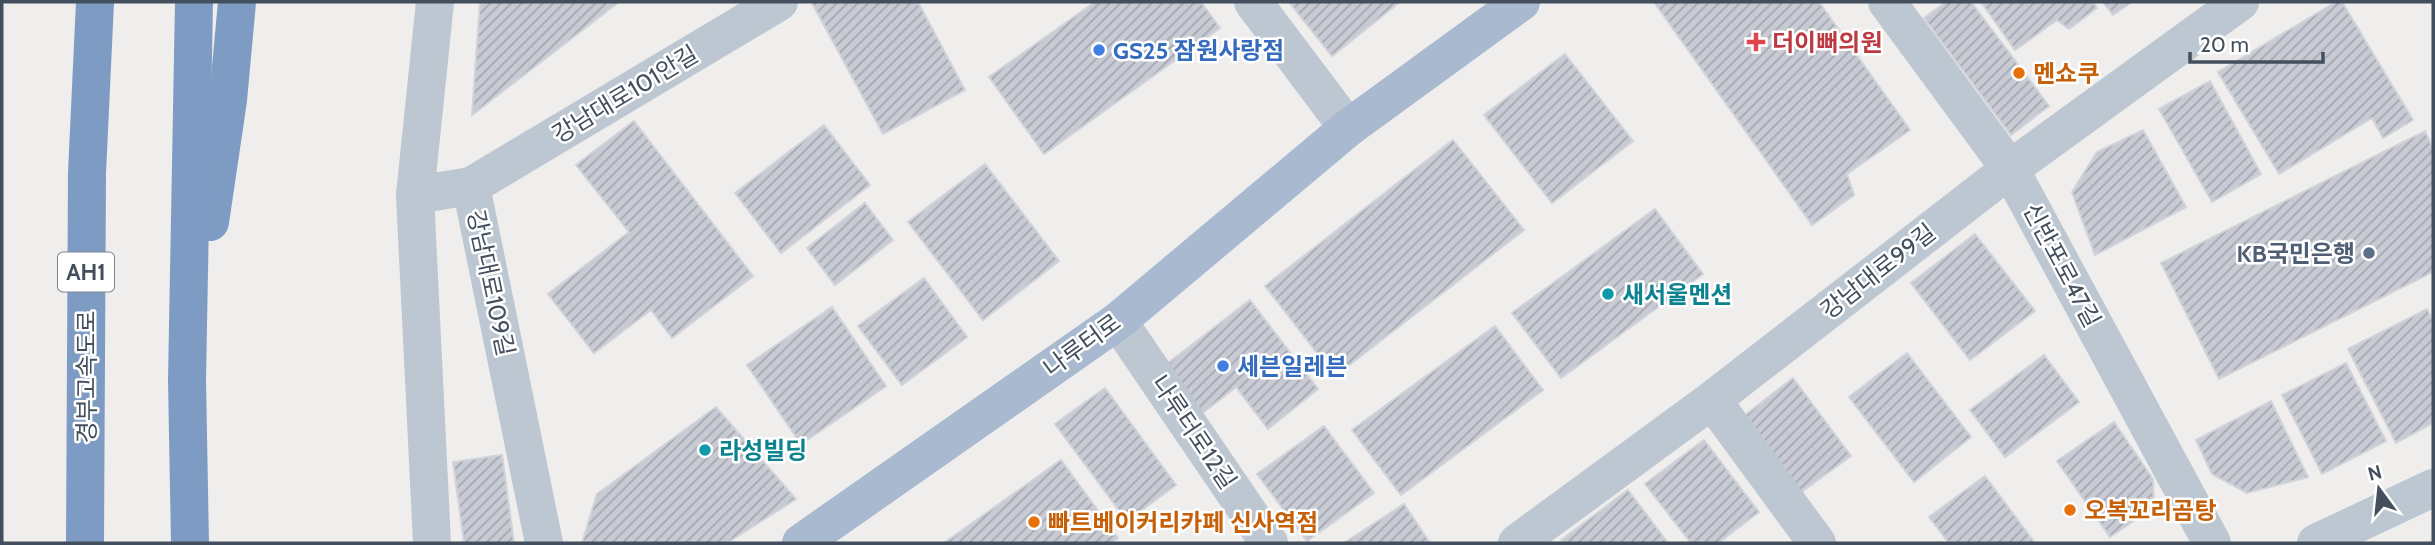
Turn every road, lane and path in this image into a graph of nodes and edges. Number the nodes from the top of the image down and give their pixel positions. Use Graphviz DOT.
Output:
graph roads {
  1 [pos="95,2"];
  2 [pos="194,2"];
  3 [pos="237,2"];
  4 [pos="435,2"];
  5 [pos="779,2"];
  6 [pos="1253,2"];
  7 [pos="1521,2"];
  8 [pos="1888,2"];
  9 [pos="2240,2"];
  10 [pos="1348,128"];
  11 [pos="2010,169"];
  12 [pos="471,186"];
  13 [pos="415,195"];
  14 [pos="1118,321"];
  15 [pos="187,380"];
  16 [pos="1712,400"];
  17 [pos="2433,488"];
  18 [pos="1533,539"];
  19 [pos="85,543"];
  20 [pos="190,543"];
  21 [pos="432,543"];
  22 [pos="544,543"];
  23 [pos="801,543"];
  24 [pos="1269,543"];
  25 [pos="1817,543"];
  26 [pos="2212,543"];
  27 [pos="2316,543"];
  1 -- 19 [label="highway, 경부고속도로 / AH1"];
  2 -- 15 [label="highway"];
  3 -- 15 [label="highway"];
  4 -- 13 [label="street"];
  5 -- 12 [label="street, 강남대로101안길"];
  6 -- 10 [label="street"];
  7 -- 10 [label="main road, 나루터로"];
  8 -- 11 [label="street, 신반포로47길"];
  9 -- 11 [label="street, 강남대로99길"];
  10 -- 14 [label="main road, 나루터로"];
  11 -- 16 [label="street, 강남대로99길"];
  11 -- 26 [label="street, 신반포로47길"];
  12 -- 13 [label="street, 강남대로109길"];
  12 -- 22 [label="street, 강남대로109길"];
  13 -- 21 [label="street"];
  14 -- 23 [label="main road, 나루터로"];
  14 -- 24 [label="street, 나루터로12길"];
  15 -- 20 [label="highway"];
  16 -- 18 [label="street, 강남대로99길"];
  16 -- 25 [label="street"];
  17 -- 27 [label="street"];
}
